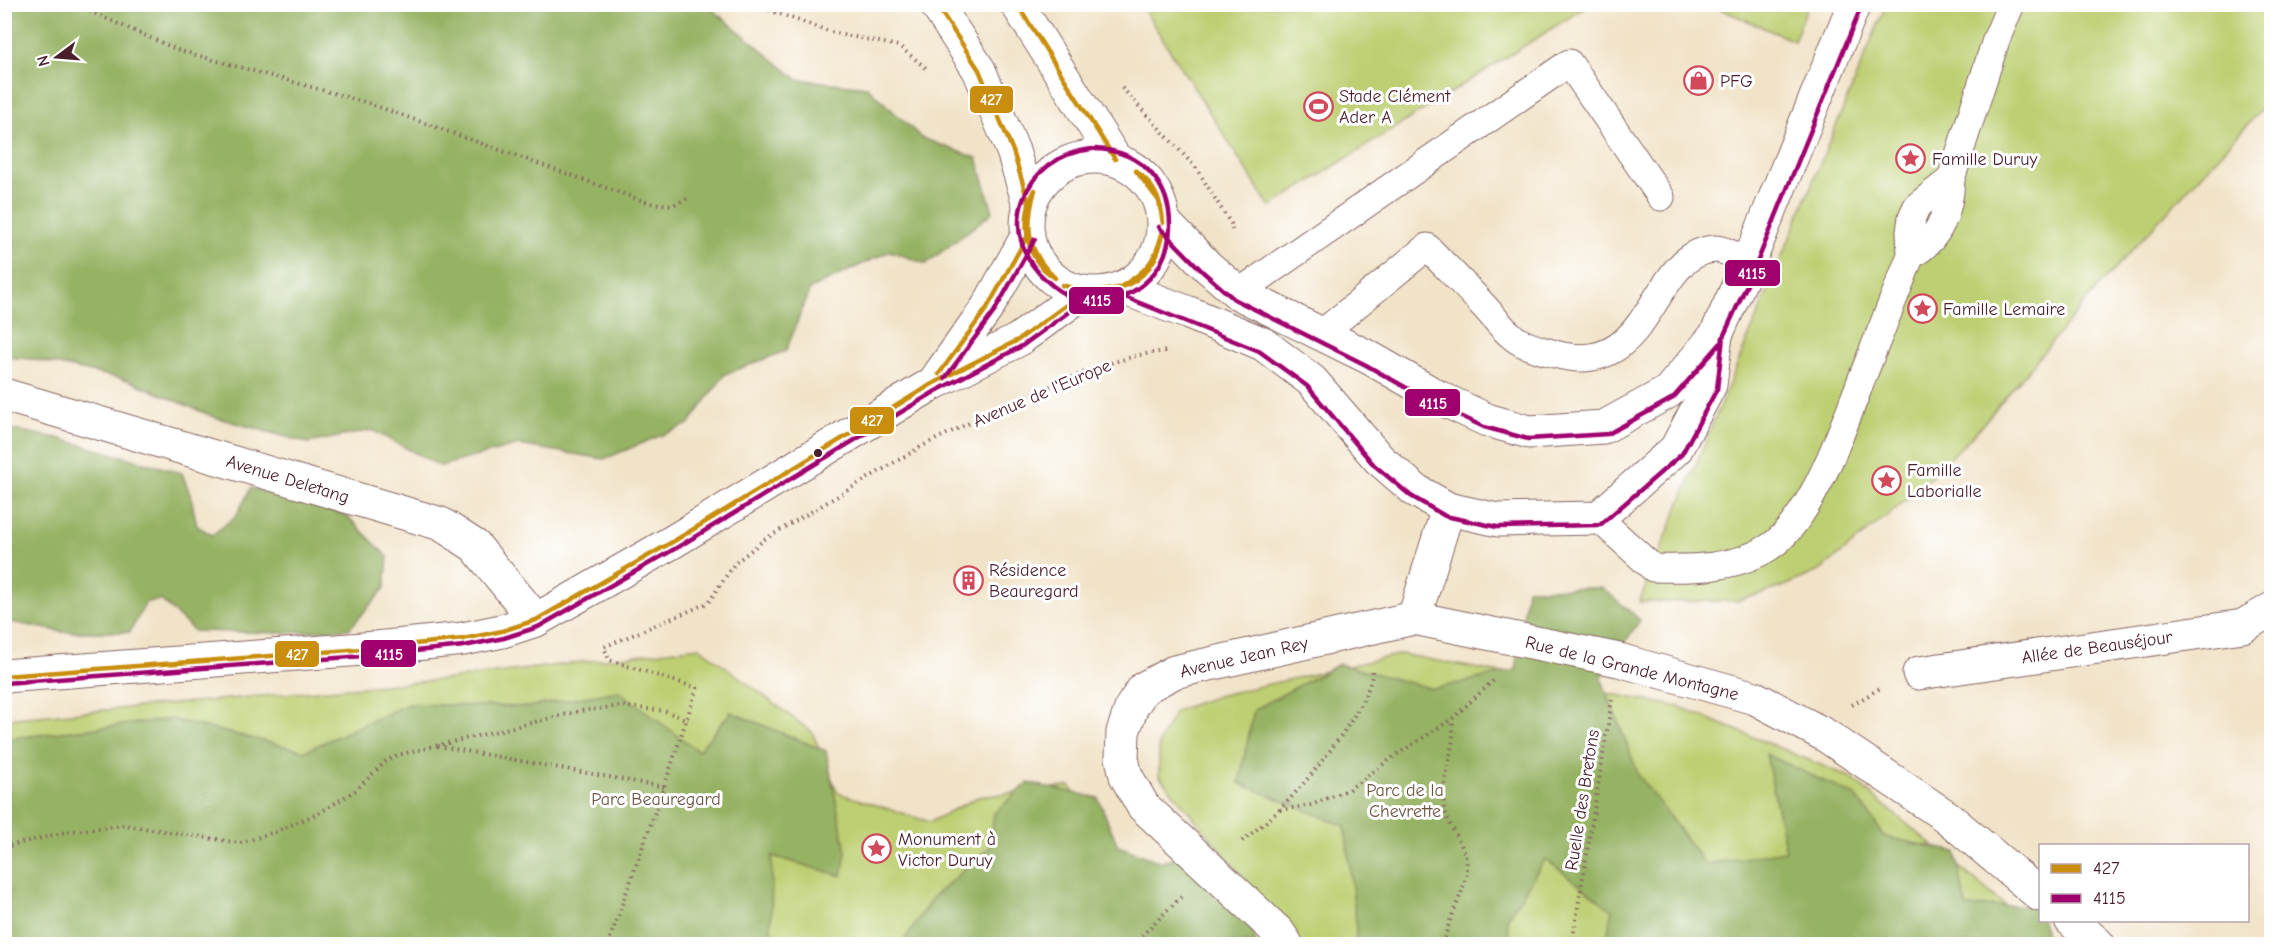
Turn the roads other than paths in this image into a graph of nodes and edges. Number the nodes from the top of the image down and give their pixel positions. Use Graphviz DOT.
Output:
graph roads {
  1 [pos="936,4"];
  2 [pos="1017,4"];
  3 [pos="1854,4"];
  4 [pos="2011,4"];
  5 [pos="1115,159"];
  6 [pos="1661,197"];
  7 [pos="1028,219"];
  8 [pos="1164,222"];
  9 [pos="1749,262"];
  10 [pos="1230,286"];
  11 [pos="1123,288"];
  12 [pos="1084,292"];
  13 [pos="1321,334"];
  14 [pos="1716,335"];
  15 [pos="932,384"];
  16 [pos="4,395"];
  17 [pos="1448,509"];
  18 [pos="1598,518"];
  19 [pos="2271,609"];
  20 [pos="1414,618"];
  21 [pos="536,620"];
  22 [pos="1919,673"];
  23 [pos="4,676"];
  24 [pos="2039,894"];
  25 [pos="2072,922"];
  26 [pos="1286,945"];
  27 [pos="2098,945"];
  1 -- 7 [label="street"];
  2 -- 5 [label="street"];
  3 -- 9 [label="street"];
  4 -- 18 [label="lane"];
  5 -- 7 [label="street"];
  5 -- 8 [label="street"];
  6 -- 10 [label="lane"];
  7 -- 12 [label="street"];
  7 -- 15 [label="street"];
  8 -- 10 [label="street"];
  8 -- 11 [label="street"];
  9 -- 13 [label="lane"];
  9 -- 14 [label="street"];
  10 -- 13 [label="street"];
  11 -- 12 [label="street"];
  11 -- 17 [label="street"];
  12 -- 15 [label="street"];
  13 -- 14 [label="street"];
  14 -- 18 [label="street"];
  15 -- 21 [label="street"];
  16 -- 21 [label="street, Avenue Deletang"];
  17 -- 18 [label="street"];
  17 -- 20 [label="street"];
  19 -- 22 [label="street, Allée de Beauséjour"];
  20 -- 24 [label="street, Rue de la Grande Montagne"];
  20 -- 26 [label="street, Avenue Jean Rey"];
  21 -- 23 [label="street"];
  25 -- 27 [label="street"];
}
